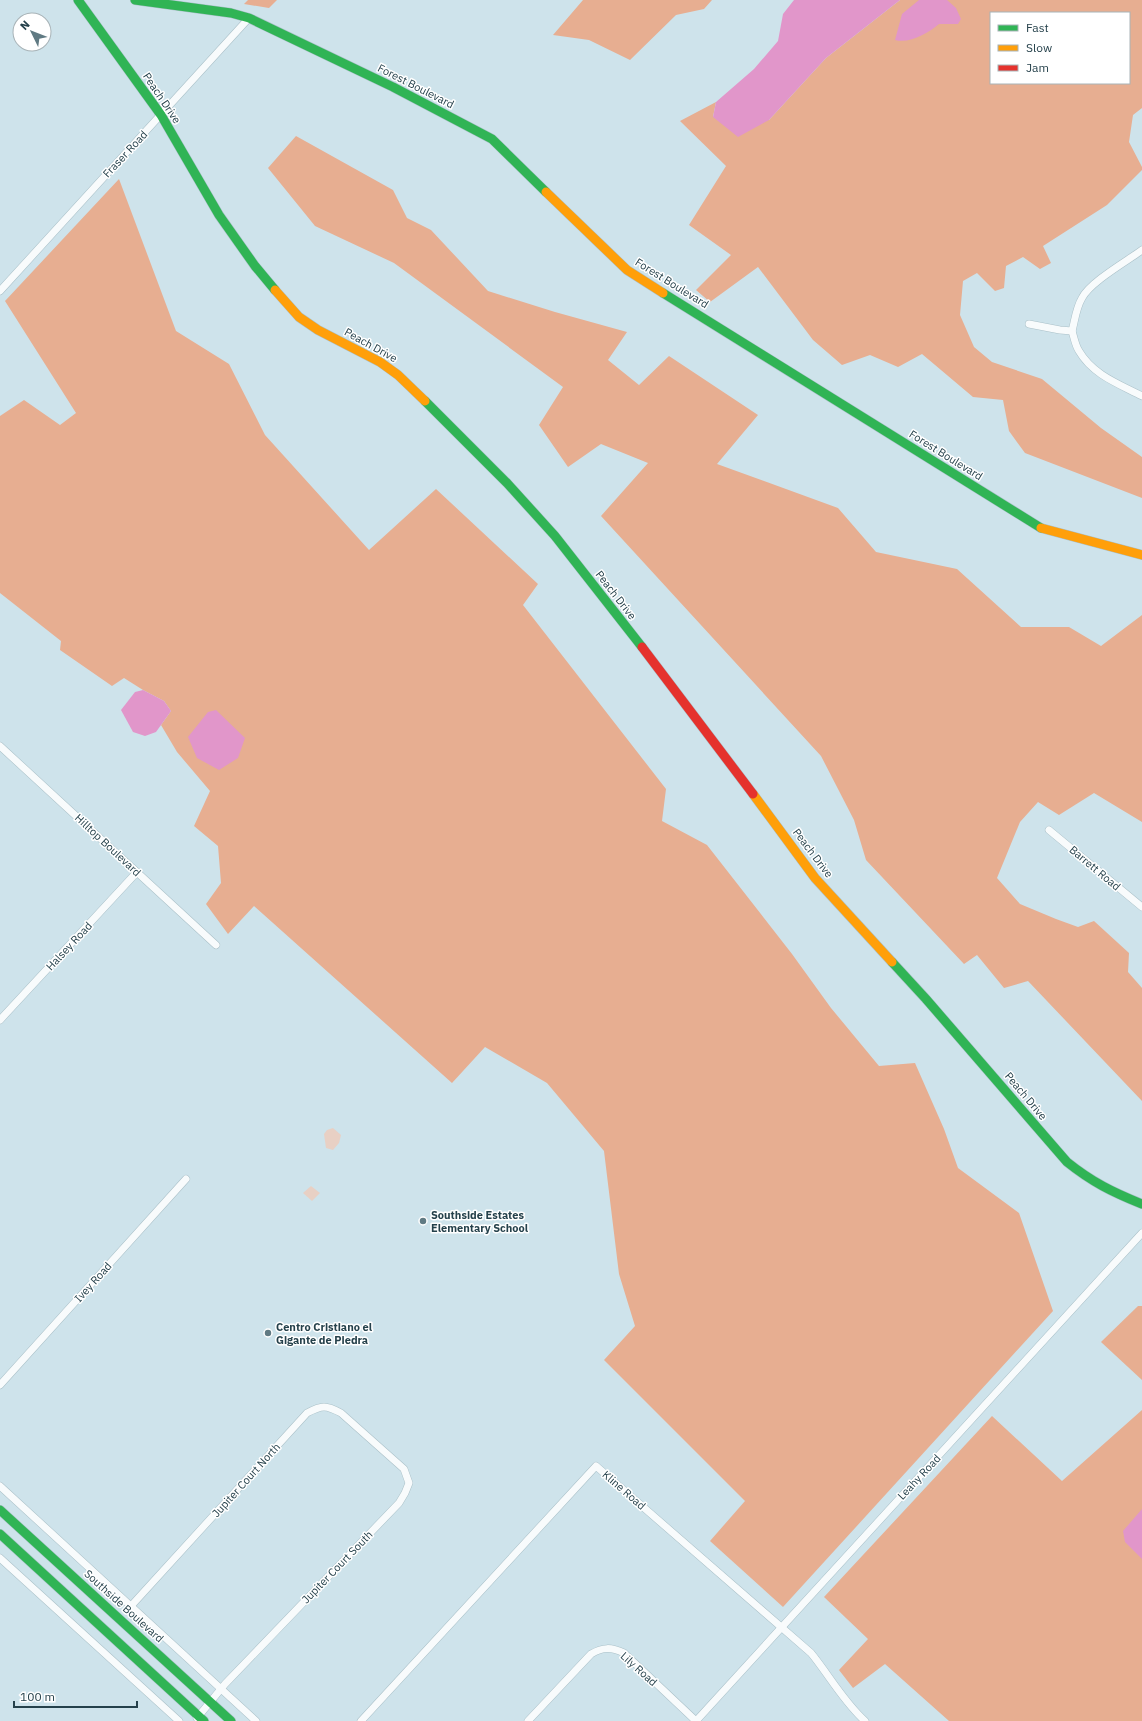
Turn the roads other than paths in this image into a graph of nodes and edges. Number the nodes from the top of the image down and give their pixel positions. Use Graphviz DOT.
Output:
graph roads {
  1 [pos="78,0"];
  2 [pos="135,0"];
  3 [pos="250,18"];
  4 [pos="161,115"];
  5 [pos="1142,250"];
  6 [pos="0,291"];
  7 [pos="1029,324"];
  8 [pos="1072,331"];
  9 [pos="1142,396"];
  10 [pos="1142,555"];
  11 [pos="0,746"];
  12 [pos="1049,830"];
  13 [pos="137,872"];
  14 [pos="1142,907"];
  15 [pos="216,945"];
  16 [pos="0,1020"];
  17 [pos="186,1179"];
  18 [pos="1142,1204"];
  19 [pos="1142,1233"];
  20 [pos="0,1385"];
  21 [pos="373,1441"];
  22 [pos="0,1486"];
  23 [pos="0,1510"];
  24 [pos="0,1534"];
  25 [pos="0,1558"];
  26 [pos="131,1606"];
  27 [pos="781,1627"];
  28 [pos="221,1689"];
  29 [pos="210,1702"];
  30 [pos="199,1720"];
  31 [pos="179,1721"];
  32 [pos="231,1721"];
  33 [pos="256,1721"];
  34 [pos="361,1721"];
  35 [pos="528,1721"];
  36 [pos="696,1721"];
  37 [pos="865,1721"];
  1 -- 4 [label="main road, Peach Drive"];
  2 -- 3 [label="main road, Forest Boulevard"];
  3 -- 4 [label="street, Fraser Road"];
  3 -- 10 [label="main road, Forest Boulevard"];
  4 -- 6 [label="street, Fraser Road"];
  4 -- 18 [label="main road, Peach Drive"];
  5 -- 8 [label="street"];
  7 -- 8 [label="street"];
  8 -- 9 [label="street"];
  11 -- 13 [label="street, Hilltop Boulevard"];
  12 -- 14 [label="street, Barrett Road"];
  13 -- 15 [label="street, Hilltop Boulevard"];
  13 -- 16 [label="street, Halsey Road"];
  17 -- 20 [label="street, Ivey Road"];
  19 -- 27 [label="street, Leahy Road"];
  21 -- 26 [label="street, Jupiter Court North"];
  21 -- 28 [label="street, Jupiter Court South"];
  22 -- 26 [label="street"];
  23 -- 29 [label="main road, Southside Boulevard"];
  24 -- 30 [label="main road"];
  25 -- 31 [label="street"];
  26 -- 28 [label="street"];
  27 -- 34 [label="street, Kline Road"];
  27 -- 36 [label="street, Leahy Road"];
  27 -- 37 [label="street, Kline Road"];
  28 -- 29 [label="street, Jupiter Court South"];
  28 -- 33 [label="street"];
  29 -- 30 [label="street, Jupiter Court South"];
  29 -- 32 [label="main road, Southside Boulevard"];
  35 -- 36 [label="street, Lily Road"];
}
